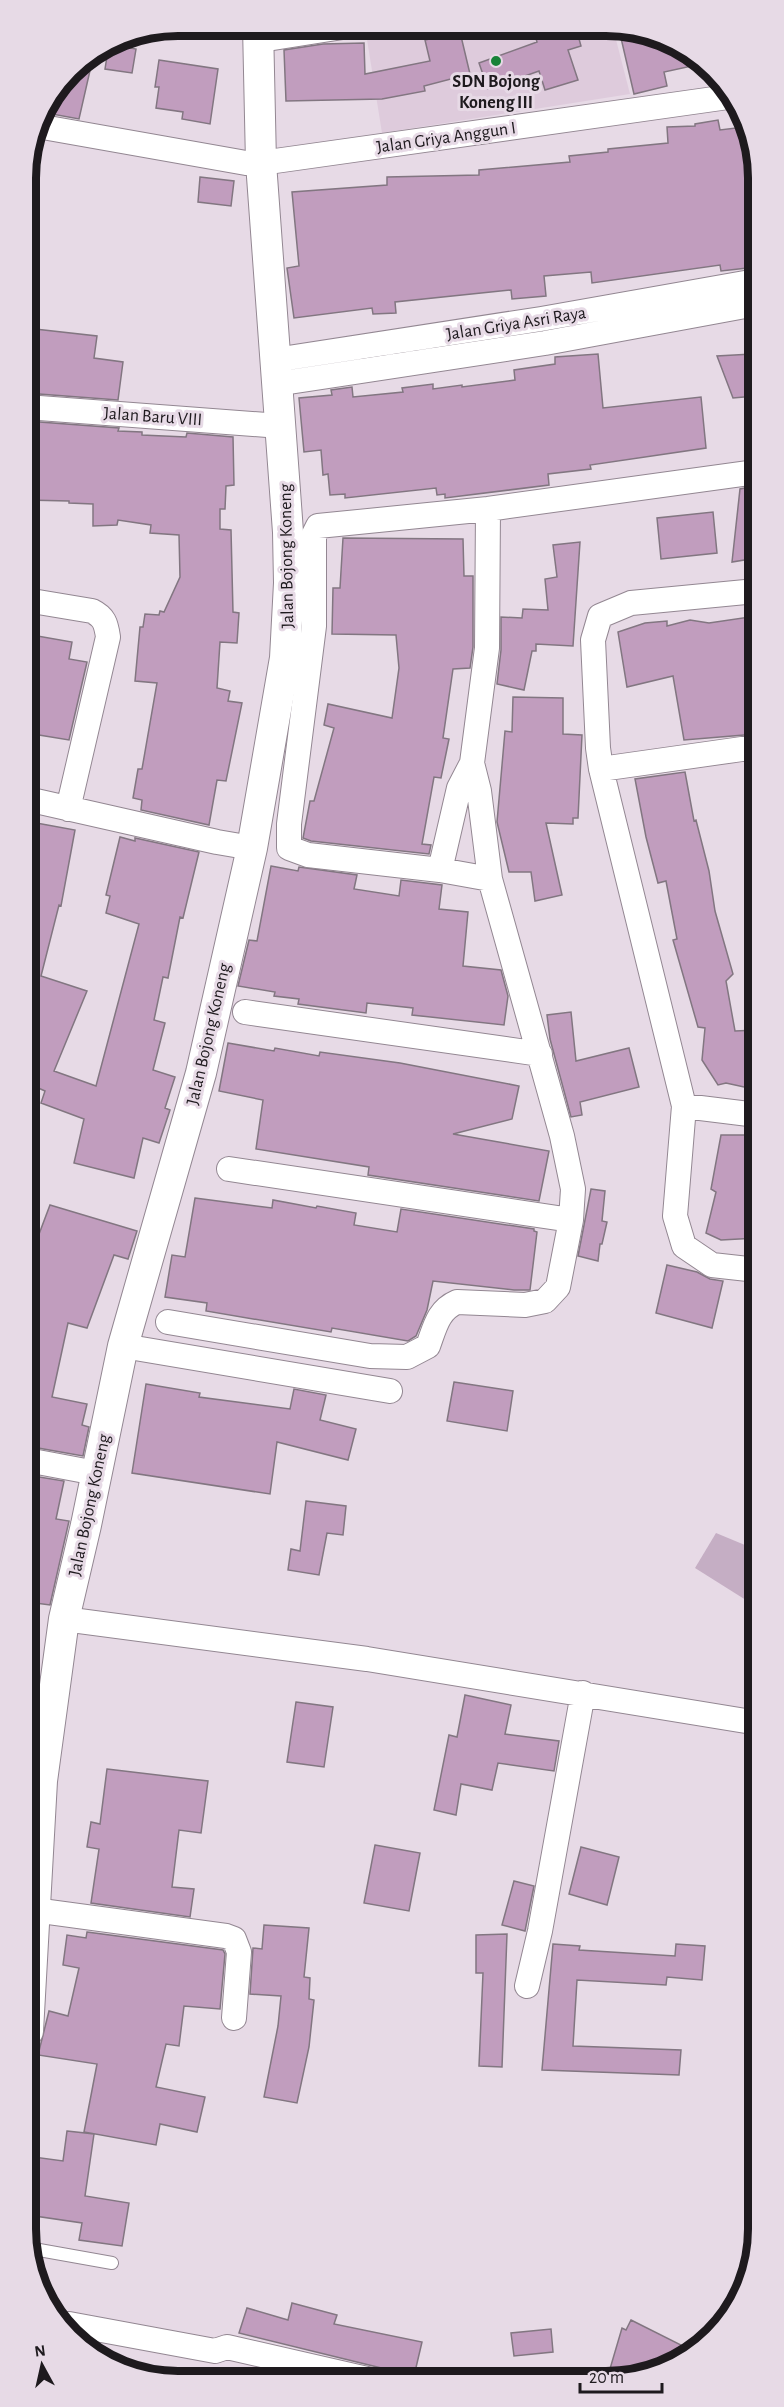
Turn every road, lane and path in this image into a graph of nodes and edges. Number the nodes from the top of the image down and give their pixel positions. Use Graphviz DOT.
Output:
graph roads {
  1 [pos="258,36"];
  2 [pos="723,98"];
  3 [pos="46,128"];
  4 [pos="266,163"];
  5 [pos="748,283"];
  6 [pos="748,305"];
  7 [pos="543,331"];
  8 [pos="276,372"];
  9 [pos="36,408"];
  10 [pos="280,426"];
  11 [pos="748,473"];
  12 [pos="488,509"];
  13 [pos="748,592"];
  14 [pos="36,602"];
  15 [pos="748,749"];
  16 [pos="472,763"];
  17 [pos="601,770"];
  18 [pos="36,801"];
  19 [pos="68,808"];
  20 [pos="252,848"];
  21 [pos="440,870"];
  22 [pos="490,879"];
  23 [pos="245,1012"];
  24 [pos="540,1054"];
  25 [pos="684,1106"];
  26 [pos="748,1114"];
  27 [pos="229,1169"];
  28 [pos="571,1220"];
  29 [pos="748,1269"];
  30 [pos="168,1322"];
  31 [pos="123,1346"];
  32 [pos="390,1390"];
  33 [pos="36,1462"];
  34 [pos="96,1473"];
  35 [pos="64,1619"];
  36 [pos="583,1693"];
  37 [pos="748,1721"];
  38 [pos="36,1825"];
  39 [pos="36,1910"];
  40 [pos="527,1986"];
  41 [pos="234,2018"];
  42 [pos="38,2250"];
  43 [pos="112,2263"];
  44 [pos="74,2325"];
  45 [pos="332,2371"];
  1 -- 4 [label="street, Jalan Bojong Koneng"];
  2 -- 4 [label="street, Jalan Griya Anggun I"];
  3 -- 4 [label="street, Jalan Griya Anggun I"];
  4 -- 8 [label="street, Jalan Bojong Koneng"];
  5 -- 7 [label="street, Jalan Griya Asri Raya"];
  6 -- 7 [label="street, Jalan Griya Asri Raya"];
  7 -- 8 [label="street, Jalan Griya Asri Raya"];
  8 -- 10 [label="street, Jalan Bojong Koneng"];
  9 -- 10 [label="street, Jalan Baru VIII"];
  10 -- 20 [label="street, Jalan Bojong Koneng"];
  11 -- 12 [label="street"];
  12 -- 16 [label="street"];
  12 -- 21 [label="street"];
  13 -- 17 [label="street"];
  14 -- 19 [label="street"];
  15 -- 17 [label="street"];
  16 -- 21 [label="street"];
  16 -- 22 [label="street"];
  17 -- 25 [label="street"];
  18 -- 19 [label="street"];
  19 -- 20 [label="street"];
  20 -- 31 [label="street, Jalan Bojong Koneng"];
  21 -- 22 [label="street"];
  22 -- 24 [label="street"];
  23 -- 24 [label="street"];
  24 -- 28 [label="street"];
  25 -- 26 [label="street"];
  25 -- 29 [label="street"];
  27 -- 28 [label="street"];
  28 -- 30 [label="street"];
  31 -- 32 [label="street"];
  31 -- 34 [label="street, Jalan Bojong Koneng"];
  33 -- 34 [label="street"];
  34 -- 35 [label="street, Jalan Bojong Koneng"];
  35 -- 36 [label="street"];
  35 -- 38 [label="street, Jalan Bojong Koneng"];
  36 -- 37 [label="street"];
  36 -- 40 [label="street"];
  39 -- 41 [label="street"];
  42 -- 43 [label="lane"];
  44 -- 45 [label="street"];
}
